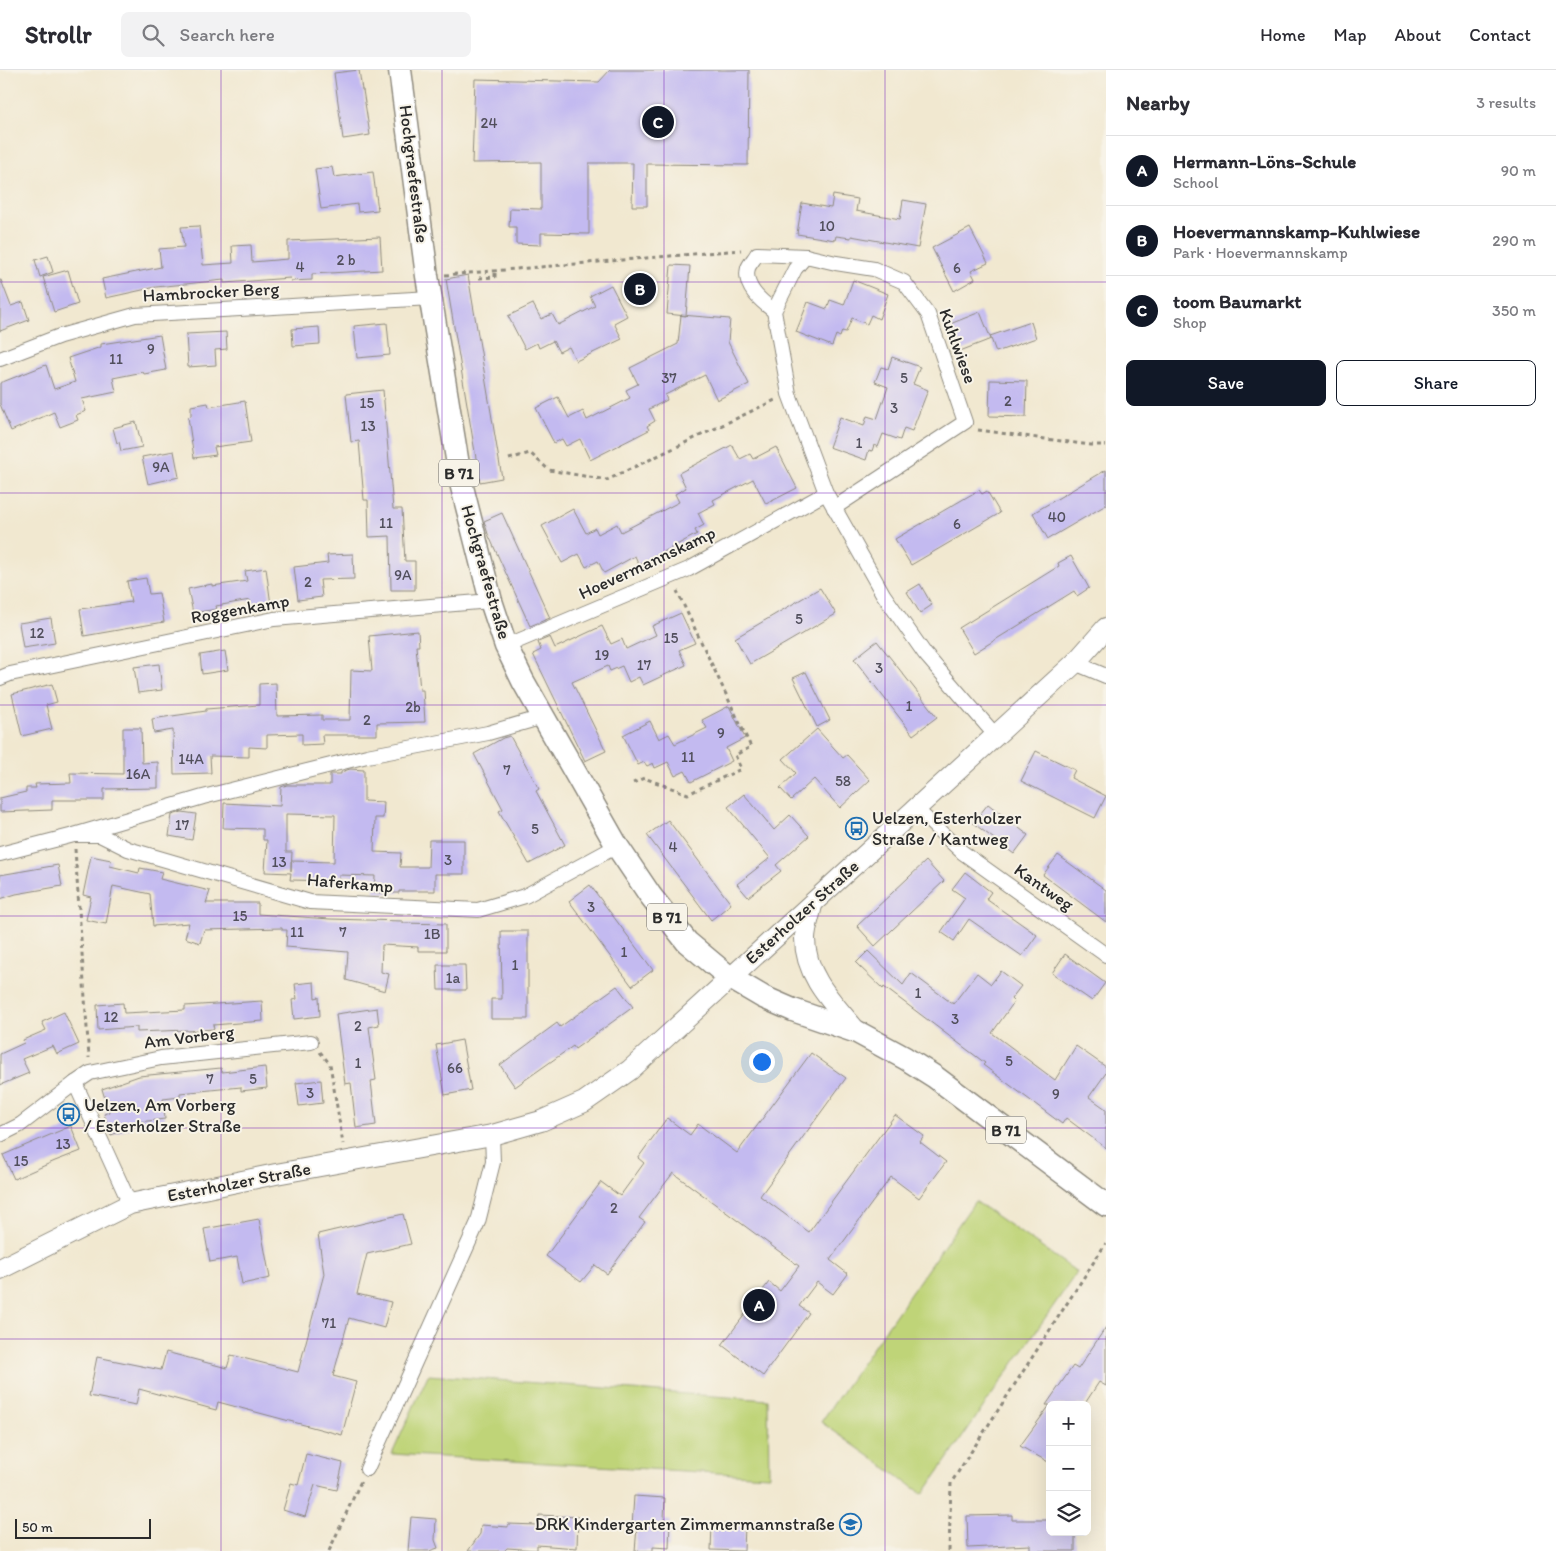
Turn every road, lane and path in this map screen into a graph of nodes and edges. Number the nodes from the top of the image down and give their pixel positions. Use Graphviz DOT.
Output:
graph roads {
  1 [pos="400,70"];
  2 [pos="757,254"];
  3 [pos="806,256"];
  4 [pos="495,271"];
  5 [pos="427,276"];
  6 [pos="479,278"];
  7 [pos="431,298"];
  8 [pos="774,311"];
  9 [pos="0,359"];
  10 [pos="789,394"];
  11 [pos="956,428"];
  12 [pos="1106,445"];
  13 [pos="509,459"];
  14 [pos="826,493"];
  15 [pos="834,508"];
  16 [pos="670,576"];
  17 [pos="491,601"];
  18 [pos="1106,628"];
  19 [pos="506,646"];
  20 [pos="1075,663"];
  21 [pos="1106,676"];
  22 [pos="0,678"];
  23 [pos="543,717"];
  24 [pos="996,736"];
  25 [pos="633,783"];
  26 [pos="916,809"];
  27 [pos="74,835"];
  28 [pos="617,846"];
  29 [pos="0,854"];
  30 [pos="812,905"];
  31 [pos="1106,954"];
  32 [pos="729,978"];
  33 [pos="857,1032"];
  34 [pos="312,1042"];
  35 [pos="90,1073"];
  36 [pos="75,1083"];
  37 [pos="0,1135"];
  38 [pos="492,1135"];
  39 [pos="346,1162"];
  40 [pos="130,1204"];
  41 [pos="1106,1205"];
  42 [pos="1106,1243"];
  43 [pos="0,1269"];
  44 [pos="367,1469"];
  45 [pos="329,1551"];
  46 [pos="949,1551"];
  1 -- 5 [label="main road, Hochgraefestraße / B 71"];
  2 -- 3 [label="street, Kuhlwiese"];
  2 -- 4 [label="path"];
  2 -- 8 [label="street"];
  3 -- 8 [label="street"];
  3 -- 11 [label="street, Kuhlwiese"];
  4 -- 5 [label="path"];
  4 -- 6 [label="path"];
  5 -- 7 [label="main road, Hochgraefestraße / B 71"];
  7 -- 9 [label="street, Hambrocker Berg"];
  7 -- 17 [label="main road, Hochgraefestraße / B 71"];
  8 -- 10 [label="street"];
  10 -- 13 [label="path"];
  10 -- 14 [label="street"];
  11 -- 12 [label="path"];
  11 -- 15 [label="street"];
  14 -- 15 [label="street"];
  14 -- 16 [label="street, Hoevermannskamp"];
  15 -- 24 [label="street"];
  16 -- 19 [label="street, Hoevermannskamp"];
  16 -- 25 [label="path"];
  17 -- 19 [label="main road, Hochgraefestraße / B 71"];
  17 -- 22 [label="street, Roggenkamp"];
  18 -- 20 [label="main road, Esterholzer Straße"];
  19 -- 23 [label="main road, Hochgraefestraße / B 71"];
  20 -- 21 [label="street"];
  20 -- 24 [label="main road, Esterholzer Straße"];
  23 -- 27 [label="street, Haferkamp"];
  23 -- 28 [label="main road, Hochgraefestraße / B 71"];
  24 -- 26 [label="main road, Esterholzer Straße"];
  26 -- 30 [label="main road, Esterholzer Straße"];
  26 -- 31 [label="street, Kantweg"];
  27 -- 28 [label="street, Haferkamp"];
  27 -- 29 [label="street, Haferkamp"];
  27 -- 35 [label="path"];
  28 -- 32 [label="main road, Hochgraefestraße / B 71"];
  30 -- 32 [label="main road, Esterholzer Straße"];
  30 -- 33 [label="main road, B 71"];
  32 -- 33 [label="main road, B 71"];
  32 -- 38 [label="main road, Esterholzer Straße"];
  33 -- 41 [label="main road, B 71"];
  34 -- 35 [label="street, Am Vorberg"];
  34 -- 39 [label="path"];
  35 -- 36 [label="street, Am Vorberg"];
  36 -- 37 [label="street, Am Vorberg"];
  36 -- 40 [label="street"];
  38 -- 39 [label="main road, Esterholzer Straße"];
  38 -- 44 [label="street"];
  39 -- 40 [label="main road, Esterholzer Straße"];
  40 -- 43 [label="main road, Esterholzer Straße"];
  42 -- 46 [label="path"];
  44 -- 45 [label="path"];
}
